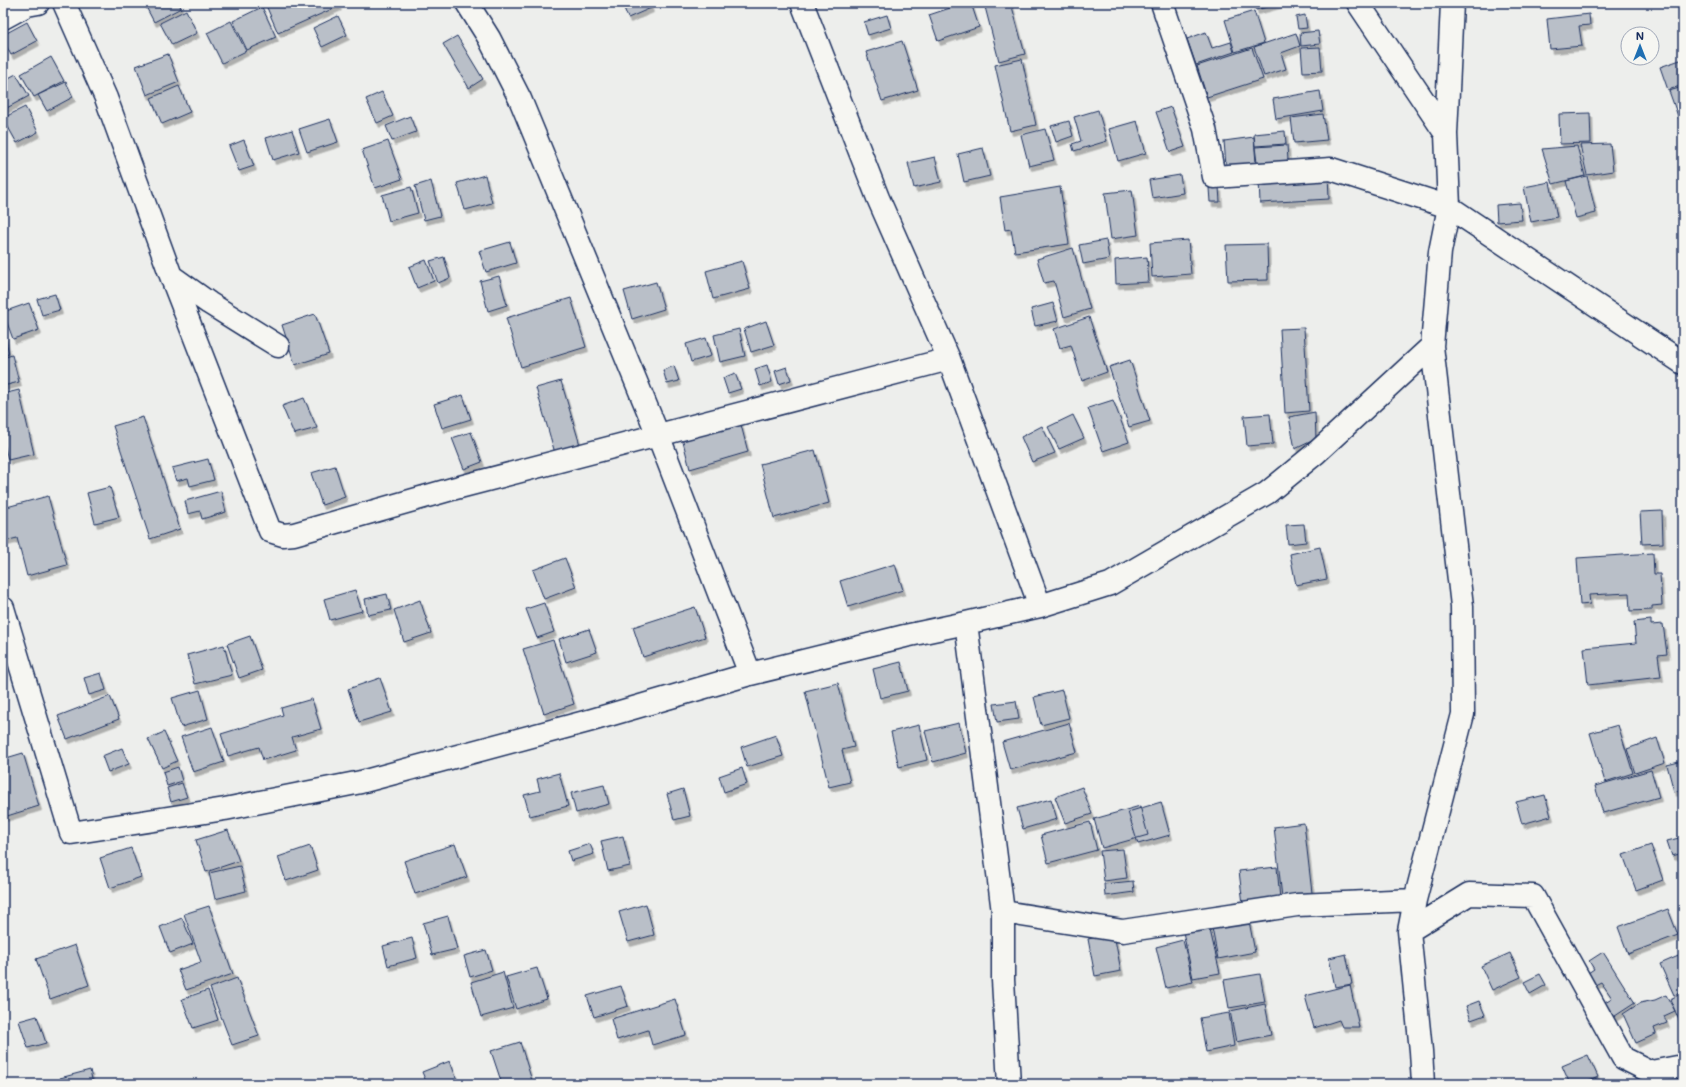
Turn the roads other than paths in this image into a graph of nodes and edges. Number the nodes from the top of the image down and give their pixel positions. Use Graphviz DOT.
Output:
graph roads {
  1 [pos="38,3"];
  2 [pos="64,3"];
  3 [pos="467,3"];
  4 [pos="802,3"];
  5 [pos="1162,3"];
  6 [pos="1358,3"];
  7 [pos="1452,3"];
  8 [pos="3,18"];
  9 [pos="1446,134"];
  10 [pos="1449,207"];
  11 [pos="171,276"];
  12 [pos="278,346"];
  13 [pos="1432,346"];
  14 [pos="948,359"];
  15 [pos="1683,363"];
  16 [pos="658,435"];
  17 [pos="1040,606"];
  18 [pos="3,608"];
  19 [pos="966,623"];
  20 [pos="750,674"];
  21 [pos="1415,900"];
  22 [pos="1003,912"];
  23 [pos="1409,931"];
  24 [pos="1683,1066"];
  25 [pos="1653,1078"];
  26 [pos="1009,1084"];
  27 [pos="1423,1084"];
  1 -- 8 [label="street"];
  2 -- 11 [label="street"];
  3 -- 16 [label="street"];
  4 -- 14 [label="street"];
  5 -- 10 [label="street"];
  6 -- 9 [label="street"];
  7 -- 9 [label="street"];
  9 -- 10 [label="street"];
  10 -- 13 [label="street"];
  10 -- 15 [label="street"];
  11 -- 12 [label="street"];
  11 -- 16 [label="street"];
  13 -- 17 [label="street"];
  13 -- 21 [label="street"];
  14 -- 16 [label="street"];
  14 -- 17 [label="street"];
  16 -- 20 [label="street"];
  17 -- 19 [label="street"];
  18 -- 20 [label="street"];
  19 -- 20 [label="street"];
  19 -- 22 [label="street"];
  21 -- 22 [label="street"];
  21 -- 23 [label="street"];
  22 -- 26 [label="street"];
  23 -- 25 [label="street"];
  23 -- 27 [label="street"];
  24 -- 25 [label="street"];
}
